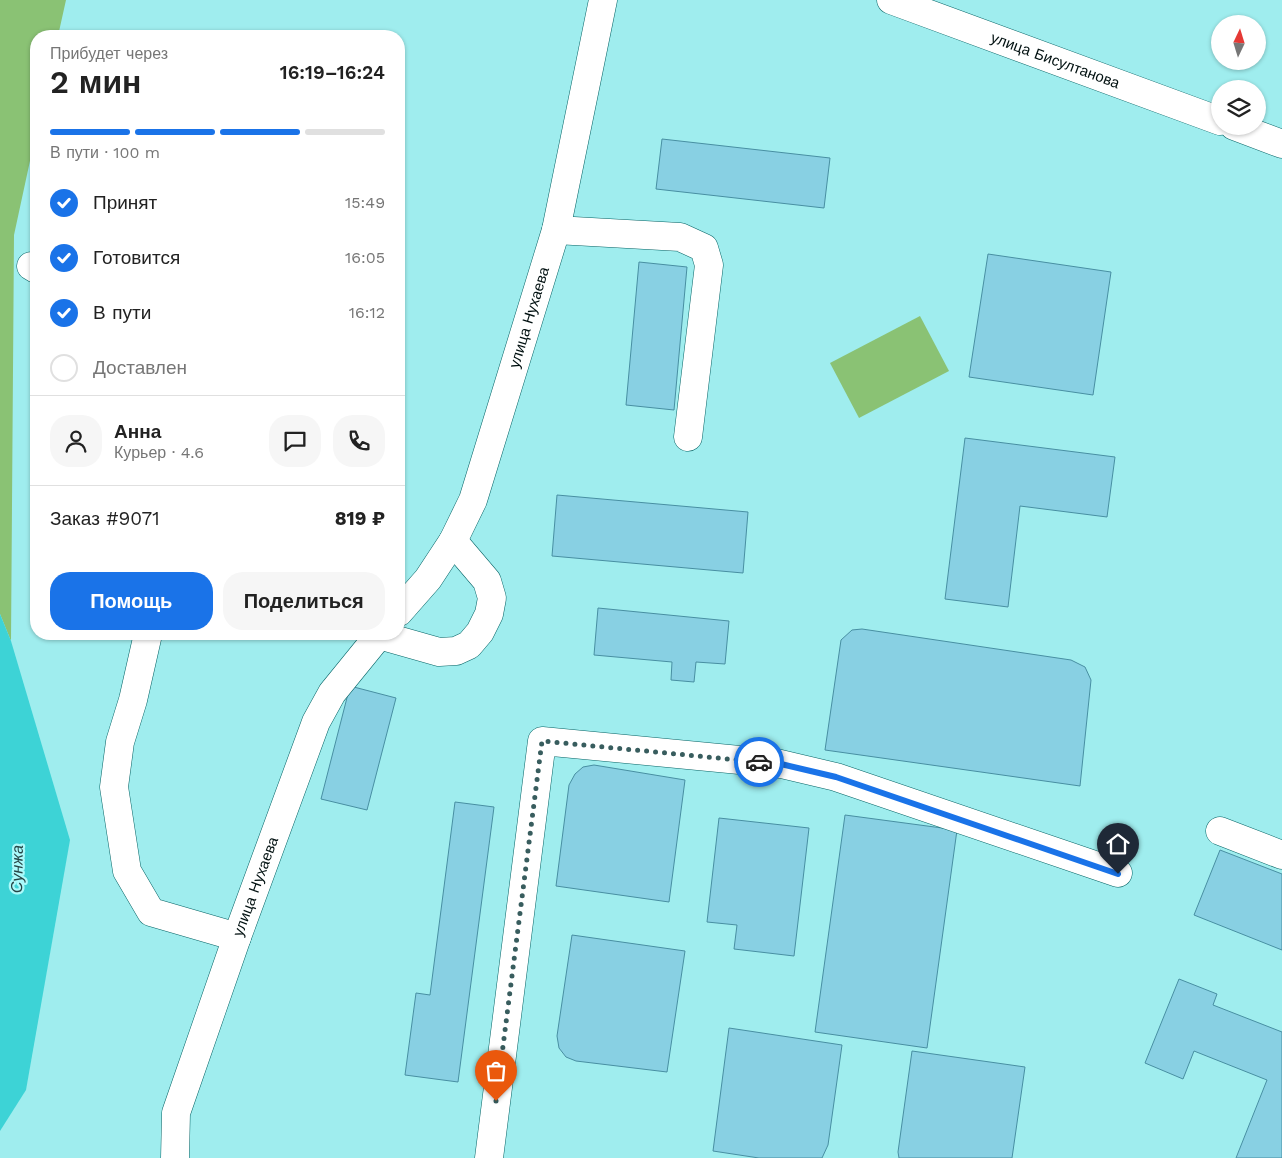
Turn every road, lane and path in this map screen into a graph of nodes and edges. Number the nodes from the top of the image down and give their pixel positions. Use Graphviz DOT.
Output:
graph roads {
  1 [pos="602,0"];
  2 [pos="891,0"];
  3 [pos="1211,118"];
  4 [pos="1258,135"];
  5 [pos="1282,144"];
  6 [pos="556,230"];
  7 [pos="688,437"];
  8 [pos="453,541"];
  9 [pos="405,605"];
  10 [pos="147,640"];
  11 [pos="375,640"];
  12 [pos="399,640"];
  13 [pos="1220,830"];
  14 [pos="1282,855"];
  15 [pos="1118,874"];
  16 [pos="237,937"];
  17 [pos="175,1158"];
  18 [pos="489,1158"];
  1 -- 6 [label="street, улица Нухаева"];
  2 -- 3 [label="street, улица Бисултанова"];
  4 -- 5 [label="street"];
  6 -- 7 [label="street"];
  6 -- 8 [label="street, улица Нухаева"];
  8 -- 9 [label="street, улица Нухаева"];
  8 -- 12 [label="street"];
  10 -- 16 [label="street"];
  11 -- 16 [label="street, улица Нухаева"];
  13 -- 14 [label="street"];
  15 -- 18 [label="street"];
  16 -- 17 [label="street, улица Нухаева"];
}
